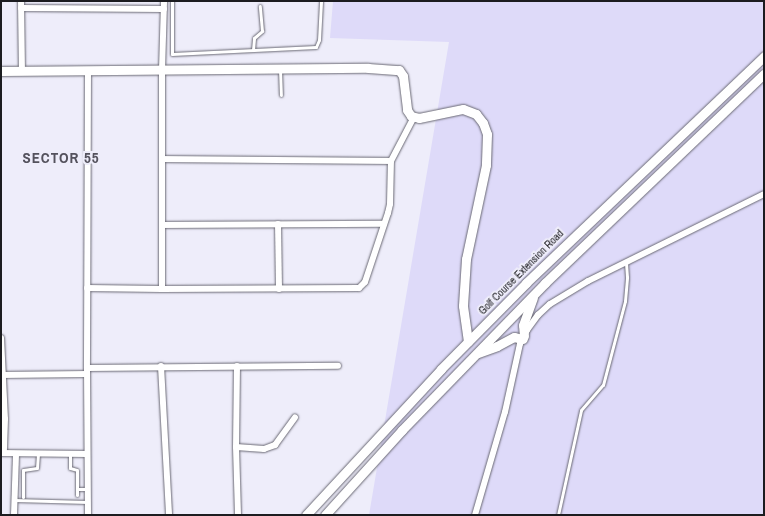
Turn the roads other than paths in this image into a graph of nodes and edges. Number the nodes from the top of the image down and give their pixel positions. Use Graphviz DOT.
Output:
graph roads {
  1 [pos="110,1"];
  2 [pos="164,1"];
  3 [pos="172,1"];
  4 [pos="321,1"];
  5 [pos="21,4"];
  6 [pos="59,4"];
  7 [pos="260,6"];
  8 [pos="110,8"];
  9 [pos="164,9"];
  10 [pos="253,50"];
  11 [pos="764,56"];
  12 [pos="162,70"];
  13 [pos="280,70"];
  14 [pos="22,71"];
  15 [pos="88,71"];
  16 [pos="1,72"];
  17 [pos="764,74"];
  18 [pos="281,96"];
  19 [pos="414,117"];
  20 [pos="162,159"];
  21 [pos="391,161"];
  22 [pos="764,194"];
  23 [pos="278,224"];
  24 [pos="384,224"];
  25 [pos="163,226"];
  26 [pos="554,256"];
  27 [pos="626,261"];
  28 [pos="563,266"];
  29 [pos="87,288"];
  30 [pos="162,289"];
  31 [pos="279,289"];
  32 [pos="535,293"];
  33 [pos="523,337"];
  34 [pos="1,338"];
  35 [pos="468,342"];
  36 [pos="476,353"];
  37 [pos="161,366"];
  38 [pos="237,366"];
  39 [pos="338,366"];
  40 [pos="87,371"];
  41 [pos="2,375"];
  42 [pos="295,417"];
  43 [pos="393,421"];
  44 [pos="402,430"];
  45 [pos="236,447"];
  46 [pos="3,453"];
  47 [pos="16,454"];
  48 [pos="38,454"];
  49 [pos="70,454"];
  50 [pos="87,454"];
  51 [pos="77,489"];
  52 [pos="88,489"];
  53 [pos="77,495"];
  54 [pos="14,497"];
  55 [pos="88,502"];
  56 [pos="14,515"];
  57 [pos="88,515"];
  58 [pos="169,515"];
  59 [pos="238,515"];
  60 [pos="306,515"];
  61 [pos="324,515"];
  62 [pos="475,515"];
  63 [pos="558,515"];
  1 -- 8 [label="street"];
  2 -- 9 [label="street"];
  3 -- 10 [label="lane"];
  4 -- 10 [label="lane"];
  5 -- 6 [label="street"];
  5 -- 14 [label="street"];
  6 -- 8 [label="street"];
  7 -- 10 [label="lane"];
  8 -- 9 [label="street"];
  9 -- 12 [label="street"];
  11 -- 26 [label="main road, Golf Course Extension Road"];
  12 -- 13 [label="main road"];
  12 -- 15 [label="main road"];
  12 -- 20 [label="street"];
  13 -- 18 [label="lane"];
  13 -- 19 [label="main road"];
  14 -- 15 [label="main road"];
  14 -- 16 [label="main road"];
  15 -- 29 [label="street"];
  17 -- 28 [label="main road"];
  19 -- 21 [label="street"];
  19 -- 35 [label="main road"];
  20 -- 21 [label="street"];
  20 -- 25 [label="street"];
  21 -- 24 [label="street"];
  22 -- 27 [label="street"];
  23 -- 24 [label="street"];
  23 -- 25 [label="street"];
  23 -- 31 [label="street"];
  24 -- 31 [label="street"];
  25 -- 30 [label="street"];
  26 -- 28 [label="main road"];
  26 -- 35 [label="main road, Golf Course Extension Road"];
  27 -- 33 [label="street"];
  27 -- 63 [label="lane"];
  28 -- 32 [label="main road"];
  29 -- 30 [label="street"];
  29 -- 40 [label="street"];
  30 -- 31 [label="street"];
  32 -- 33 [label="main road"];
  32 -- 36 [label="main road"];
  33 -- 36 [label="main road"];
  33 -- 62 [label="street"];
  34 -- 41 [label="street"];
  35 -- 43 [label="main road, Golf Course Extension Road"];
  36 -- 44 [label="main road"];
  37 -- 38 [label="street"];
  37 -- 40 [label="street"];
  37 -- 58 [label="street"];
  38 -- 39 [label="street"];
  38 -- 45 [label="street"];
  40 -- 41 [label="street"];
  40 -- 50 [label="street"];
  41 -- 46 [label="street"];
  42 -- 45 [label="street"];
  43 -- 44 [label="main road"];
  43 -- 60 [label="main road, Golf Course Extension Road"];
  44 -- 61 [label="main road"];
  45 -- 59 [label="street"];
  46 -- 47 [label="street"];
  47 -- 48 [label="street"];
  47 -- 54 [label="street"];
  48 -- 49 [label="street"];
  48 -- 54 [label="lane"];
  49 -- 50 [label="street"];
  49 -- 51 [label="lane"];
  50 -- 52 [label="street"];
  51 -- 52 [label="lane"];
  51 -- 53 [label="lane"];
  52 -- 55 [label="street"];
  54 -- 55 [label="lane"];
  54 -- 56 [label="street"];
  55 -- 57 [label="street"];
}
